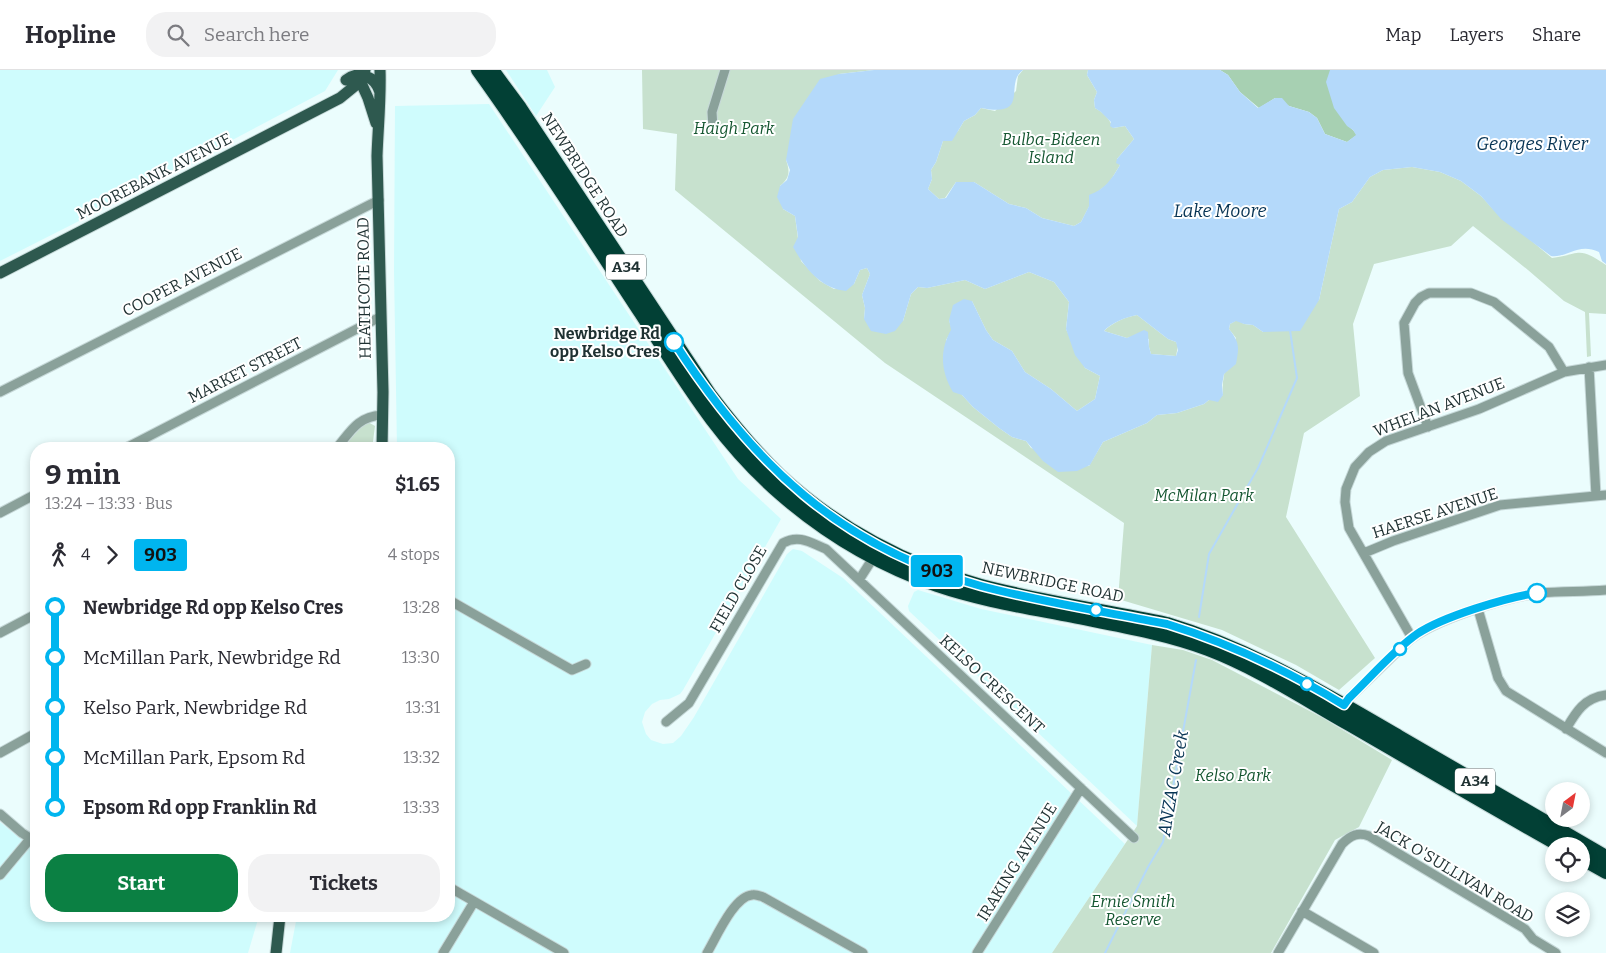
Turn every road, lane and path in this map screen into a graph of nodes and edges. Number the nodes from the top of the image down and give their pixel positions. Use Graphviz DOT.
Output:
graph roads {
  1 [pos="380,70"];
  2 [pos="478,70"];
  3 [pos="492,70"];
  4 [pos="725,70"];
  5 [pos="360,75"];
  6 [pos="381,96"];
  7 [pos="378,127"];
  8 [pos="713,129"];
  9 [pos="379,200"];
  10 [pos="0,273"];
  11 [pos="380,318"];
  12 [pos="1606,365"];
  13 [pos="1589,367"];
  14 [pos="1564,372"];
  15 [pos="0,392"];
  16 [pos="382,416"];
  17 [pos="1428,426"];
  18 [pos="138,442"];
  19 [pos="342,442"];
  20 [pos="382,442"];
  21 [pos="1606,495"];
  22 [pos="1596,496"];
  23 [pos="30,497"];
  24 [pos="0,512"];
  25 [pos="877,552"];
  26 [pos="1364,553"];
  27 [pos="859,580"];
  28 [pos="1606,590"];
  29 [pos="455,603"];
  30 [pos="1478,609"];
  31 [pos="30,617"];
  32 [pos="0,633"];
  33 [pos="1412,638"];
  34 [pos="1210,644"];
  35 [pos="586,664"];
  36 [pos="1606,695"];
  37 [pos="1344,705"];
  38 [pos="1337,717"];
  39 [pos="666,722"];
  40 [pos="1566,729"];
  41 [pos="30,736"];
  42 [pos="0,753"];
  43 [pos="1606,753"];
  44 [pos="1081,788"];
  45 [pos="0,814"];
  46 [pos="1545,837"];
  47 [pos="1134,838"];
  48 [pos="30,839"];
  49 [pos="30,844"];
  50 [pos="1606,857"];
  51 [pos="1590,863"];
  52 [pos="1606,872"];
  53 [pos="0,875"];
  54 [pos="455,891"];
  55 [pos="474,902"];
  56 [pos="1302,911"];
  57 [pos="279,922"];
  58 [pos="276,953"];
  59 [pos="443,953"];
  60 [pos="564,953"];
  61 [pos="708,953"];
  62 [pos="863,953"];
  63 [pos="978,953"];
  64 [pos="1278,953"];
  65 [pos="1374,953"];
  66 [pos="1556,953"];
  1 -- 6 [label="main road, HEATHCOTE ROAD"];
  2 -- 25 [label="highway, NEWBRIDGE ROAD / A34"];
  3 -- 25 [label="highway, NEWBRIDGE ROAD / A34"];
  4 -- 8 [label="street"];
  5 -- 6 [label="main road"];
  5 -- 7 [label="main road, HEATHCOTE ROAD"];
  5 -- 10 [label="main road, MOOREBANK AVENUE"];
  6 -- 7 [label="main road, HEATHCOTE ROAD"];
  7 -- 9 [label="main road, HEATHCOTE ROAD"];
  9 -- 11 [label="main road, HEATHCOTE ROAD"];
  9 -- 15 [label="street, COOPER AVENUE"];
  11 -- 16 [label="main road, HEATHCOTE ROAD"];
  11 -- 18 [label="street, MARKET STREET"];
  12 -- 13 [label="street, WHELAN AVENUE"];
  13 -- 14 [label="street, WHELAN AVENUE"];
  13 -- 22 [label="street"];
  14 -- 17 [label="street, WHELAN AVENUE"];
  14 -- 17 [label="street"];
  16 -- 19 [label="street"];
  16 -- 20 [label="main road, HEATHCOTE ROAD"];
  17 -- 26 [label="street, WHELAN AVENUE"];
  21 -- 22 [label="street, HAERSE AVENUE"];
  22 -- 26 [label="street, HAERSE AVENUE"];
  23 -- 24 [label="street"];
  25 -- 27 [label="street"];
  25 -- 34 [label="highway, NEWBRIDGE ROAD / A34"];
  26 -- 33 [label="street, WHELAN AVENUE"];
  27 -- 39 [label="street, FIELD CLOSE"];
  27 -- 44 [label="street, KELSO CRESCENT"];
  28 -- 30 [label="street"];
  29 -- 35 [label="street"];
  30 -- 33 [label="street"];
  30 -- 40 [label="street"];
  31 -- 32 [label="street"];
  33 -- 37 [label="street"];
  34 -- 37 [label="highway, NEWBRIDGE ROAD / A34"];
  34 -- 38 [label="highway, NEWBRIDGE ROAD / A34"];
  36 -- 40 [label="street"];
  37 -- 38 [label="street"];
  37 -- 50 [label="highway, NEWBRIDGE ROAD / A34"];
  38 -- 46 [label="highway, NEWBRIDGE ROAD / A34"];
  40 -- 43 [label="street"];
  41 -- 42 [label="street"];
  44 -- 47 [label="street, KELSO CRESCENT"];
  44 -- 63 [label="street, IRAKING AVENUE"];
  45 -- 48 [label="street"];
  49 -- 53 [label="street"];
  51 -- 52 [label="highway"];
  54 -- 55 [label="street"];
  55 -- 59 [label="street"];
  55 -- 60 [label="street"];
  56 -- 64 [label="street, JACK O'SULLIVAN ROAD"];
  56 -- 65 [label="street"];
  56 -- 66 [label="street, JACK O'SULLIVAN ROAD"];
  57 -- 58 [label="main road"];
  61 -- 62 [label="street"];
}
